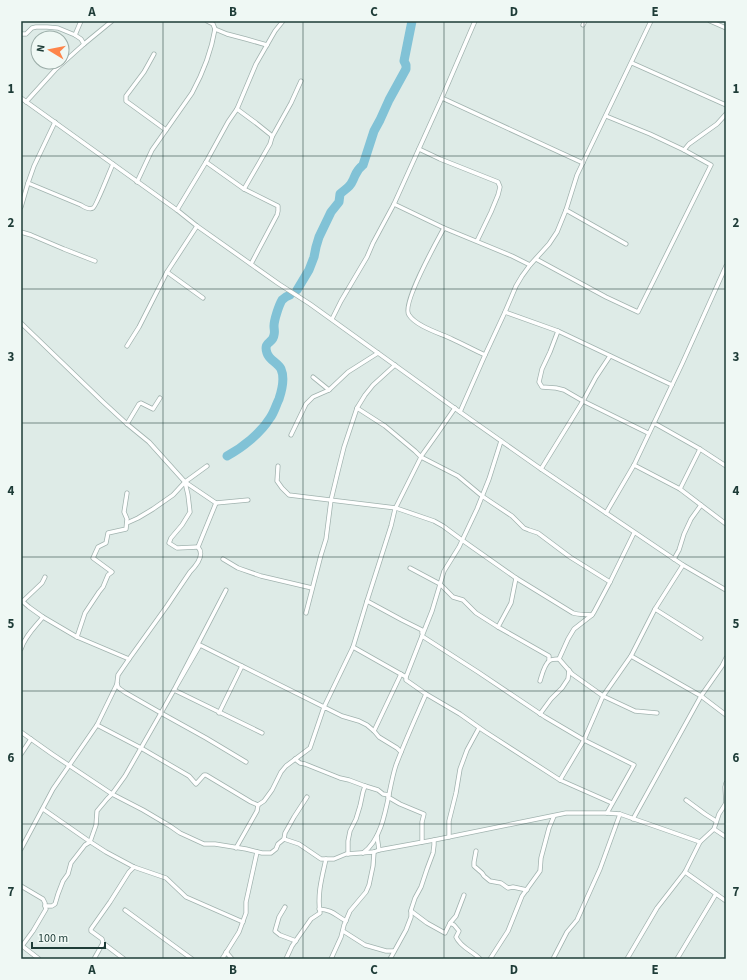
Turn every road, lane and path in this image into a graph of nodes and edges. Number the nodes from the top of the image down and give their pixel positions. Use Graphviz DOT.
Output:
graph roads {
  1 [pos="81,21"];
  2 [pos="112,21"];
  3 [pos="207,21"];
  4 [pos="283,21"];
  5 [pos="475,21"];
  6 [pos="651,21"];
  7 [pos="710,21"];
  8 [pos="717,22"];
  9 [pos="726,28"];
  10 [pos="215,29"];
  11 [pos="21,34"];
  12 [pos="75,35"];
  13 [pos="84,44"];
  14 [pos="267,45"];
  15 [pos="154,54"];
  16 [pos="632,63"];
  17 [pos="302,81"];
  18 [pos="21,98"];
  19 [pos="442,98"];
  20 [pos="26,102"];
  21 [pos="726,105"];
  22 [pos="237,110"];
  23 [pos="726,114"];
  24 [pos="606,116"];
  25 [pos="55,122"];
  26 [pos="166,130"];
  27 [pos="272,137"];
  28 [pos="419,149"];
  29 [pos="684,150"];
  30 [pos="206,162"];
  31 [pos="583,163"];
  32 [pos="113,164"];
  33 [pos="137,182"];
  34 [pos="28,183"];
  35 [pos="244,189"];
  36 [pos="394,204"];
  37 [pos="21,207"];
  38 [pos="177,210"];
  39 [pos="566,210"];
  40 [pos="197,226"];
  41 [pos="444,228"];
  42 [pos="21,232"];
  43 [pos="477,241"];
  44 [pos="626,244"];
  45 [pos="536,259"];
  46 [pos="95,260"];
  47 [pos="251,264"];
  48 [pos="530,265"];
  49 [pos="726,266"];
  50 [pos="166,272"];
  51 [pos="203,298"];
  52 [pos="505,312"];
  53 [pos="332,319"];
  54 [pos="21,323"];
  55 [pos="558,331"];
  56 [pos="127,346"];
  57 [pos="378,353"];
  58 [pos="485,355"];
  59 [pos="610,356"];
  60 [pos="395,365"];
  61 [pos="313,378"];
  62 [pos="672,385"];
  63 [pos="329,390"];
  64 [pos="160,398"];
  65 [pos="583,402"];
  66 [pos="357,408"];
  67 [pos="455,408"];
  68 [pos="460,412"];
  69 [pos="654,422"];
  70 [pos="127,424"];
  71 [pos="648,433"];
  72 [pos="291,434"];
  73 [pos="501,441"];
  74 [pos="700,449"];
  75 [pos="421,457"];
  76 [pos="634,465"];
  77 [pos="207,466"];
  78 [pos="278,466"];
  79 [pos="726,466"];
  80 [pos="541,469"];
  81 [pos="185,482"];
  82 [pos="680,489"];
  83 [pos="127,493"];
  84 [pos="482,496"];
  85 [pos="248,500"];
  86 [pos="331,500"];
  87 [pos="216,503"];
  88 [pos="701,505"];
  89 [pos="396,508"];
  90 [pos="606,514"];
  91 [pos="127,523"];
  92 [pos="726,524"];
  93 [pos="634,533"];
  94 [pos="462,540"];
  95 [pos="198,548"];
  96 [pos="224,559"];
  97 [pos="674,559"];
  98 [pos="683,565"];
  99 [pos="410,568"];
  100 [pos="45,577"];
  101 [pos="516,578"];
  102 [pos="610,582"];
  103 [pos="440,584"];
  104 [pos="312,588"];
  105 [pos="226,590"];
  106 [pos="726,590"];
  107 [pos="22,600"];
  108 [pos="367,601"];
  109 [pos="655,609"];
  110 [pos="306,613"];
  111 [pos="592,615"];
  112 [pos="43,617"];
  113 [pos="498,627"];
  114 [pos="422,636"];
  115 [pos="76,637"];
  116 [pos="701,638"];
  117 [pos="353,647"];
  118 [pos="21,649"];
  119 [pos="631,656"];
  120 [pos="726,658"];
  121 [pos="129,659"];
  122 [pos="559,659"];
  123 [pos="549,660"];
  124 [pos="242,666"];
  125 [pos="724,667"];
  126 [pos="569,670"];
  127 [pos="401,674"];
  128 [pos="406,677"];
  129 [pos="540,681"];
  130 [pos="117,684"];
  131 [pos="174,690"];
  132 [pos="426,694"];
  133 [pos="603,696"];
  134 [pos="701,696"];
  135 [pos="324,708"];
  136 [pos="161,713"];
  137 [pos="219,713"];
  138 [pos="657,713"];
  139 [pos="540,714"];
  140 [pos="726,715"];
  141 [pos="97,725"];
  142 [pos="479,728"];
  143 [pos="374,731"];
  144 [pos="21,732"];
  145 [pos="262,733"];
  146 [pos="31,739"];
  147 [pos="584,740"];
  148 [pos="141,748"];
  149 [pos="401,752"];
  150 [pos="21,754"];
  151 [pos="295,759"];
  152 [pos="246,762"];
  153 [pos="70,766"];
  154 [pos="560,780"];
  155 [pos="726,783"];
  156 [pos="365,786"];
  157 [pos="112,794"];
  158 [pos="388,796"];
  159 [pos="307,797"];
  160 [pos="686,800"];
  161 [pos="612,803"];
  162 [pos="726,804"];
  163 [pos="258,805"];
  164 [pos="43,808"];
  165 [pos="607,813"];
  166 [pos="620,814"];
  167 [pos="554,816"];
  168 [pos="633,819"];
  169 [pos="716,821"];
  170 [pos="714,829"];
  171 [pos="377,835"];
  172 [pos="449,837"];
  173 [pos="726,837"];
  174 [pos="284,839"];
  175 [pos="434,840"];
  176 [pos="90,842"];
  177 [pos="422,842"];
  178 [pos="700,842"];
  179 [pos="236,848"];
  180 [pos="21,849"];
  181 [pos="379,850"];
  182 [pos="476,851"];
  183 [pos="257,852"];
  184 [pos="374,852"];
  185 [pos="363,853"];
  186 [pos="348,854"];
  187 [pos="326,859"];
  188 [pos="134,867"];
  189 [pos="685,872"];
  190 [pos="21,886"];
  191 [pos="527,890"];
  192 [pos="716,894"];
  193 [pos="464,895"];
  194 [pos="726,901"];
  195 [pos="45,906"];
  196 [pos="285,907"];
  197 [pos="320,909"];
  198 [pos="125,910"];
  199 [pos="411,912"];
  200 [pos="243,922"];
  201 [pos="346,922"];
  202 [pos="450,923"];
  203 [pos="343,931"];
  204 [pos="296,941"];
  205 [pos="103,944"];
  206 [pos="22,946"];
  207 [pos="394,951"];
  208 [pos="226,952"];
  209 [pos="39,959"];
  210 [pos="94,959"];
  211 [pos="124,959"];
  212 [pos="192,959"];
  213 [pos="222,959"];
  214 [pos="232,959"];
  215 [pos="286,959"];
  216 [pos="331,959"];
  217 [pos="391,959"];
  218 [pos="480,959"];
  219 [pos="490,959"];
  220 [pos="553,959"];
  221 [pos="627,959"];
  222 [pos="677,959"];
  1 -- 12 [label="street"];
  2 -- 13 [label="street"];
  3 -- 10 [label="street"];
  4 -- 14 [label="street"];
  5 -- 19 [label="street"];
  6 -- 16 [label="street"];
  7 -- 8 [label="street"];
  8 -- 9 [label="street"];
  10 -- 14 [label="street"];
  10 -- 26 [label="street"];
  11 -- 12 [label="street"];
  12 -- 13 [label="street"];
  13 -- 20 [label="street"];
  14 -- 22 [label="street"];
  15 -- 26 [label="street"];
  16 -- 21 [label="street"];
  16 -- 24 [label="street"];
  17 -- 27 [label="street"];
  18 -- 20 [label="street"];
  19 -- 28 [label="street"];
  19 -- 31 [label="street"];
  20 -- 25 [label="street"];
  22 -- 27 [label="street"];
  22 -- 30 [label="street"];
  23 -- 29 [label="street"];
  24 -- 29 [label="street"];
  24 -- 31 [label="street"];
  25 -- 32 [label="street"];
  25 -- 34 [label="street"];
  26 -- 33 [label="street"];
  27 -- 35 [label="street"];
  28 -- 36 [label="street"];
  28 -- 43 [label="street"];
  29 -- 45 [label="street"];
  30 -- 35 [label="street"];
  30 -- 38 [label="street"];
  31 -- 39 [label="street"];
  32 -- 33 [label="street"];
  32 -- 34 [label="street"];
  33 -- 38 [label="street"];
  34 -- 37 [label="street"];
  35 -- 47 [label="street"];
  36 -- 41 [label="street"];
  36 -- 53 [label="street"];
  38 -- 40 [label="street"];
  39 -- 44 [label="street"];
  39 -- 45 [label="street"];
  40 -- 47 [label="street"];
  40 -- 50 [label="street"];
  41 -- 43 [label="street"];
  41 -- 58 [label="street"];
  42 -- 46 [label="street"];
  43 -- 48 [label="street"];
  45 -- 48 [label="street"];
  47 -- 53 [label="street"];
  48 -- 52 [label="street"];
  49 -- 62 [label="street"];
  50 -- 51 [label="street"];
  50 -- 56 [label="street"];
  52 -- 55 [label="street"];
  52 -- 58 [label="street"];
  53 -- 57 [label="street"];
  54 -- 70 [label="street"];
  55 -- 59 [label="street"];
  55 -- 65 [label="street"];
  57 -- 60 [label="street"];
  57 -- 63 [label="street"];
  58 -- 68 [label="street"];
  59 -- 62 [label="street"];
  59 -- 65 [label="street"];
  60 -- 66 [label="street"];
  60 -- 67 [label="street"];
  61 -- 63 [label="street"];
  62 -- 69 [label="street"];
  63 -- 72 [label="street"];
  64 -- 70 [label="street"];
  65 -- 71 [label="street"];
  65 -- 80 [label="street"];
  66 -- 75 [label="street"];
  66 -- 86 [label="street"];
  67 -- 68 [label="street"];
  67 -- 75 [label="street"];
  68 -- 73 [label="street"];
  69 -- 71 [label="street"];
  69 -- 74 [label="street"];
  70 -- 81 [label="street"];
  71 -- 76 [label="street"];
  73 -- 80 [label="street"];
  73 -- 84 [label="street"];
  74 -- 79 [label="street"];
  74 -- 82 [label="street"];
  75 -- 84 [label="street"];
  75 -- 89 [label="street"];
  76 -- 82 [label="street"];
  76 -- 90 [label="street"];
  77 -- 81 [label="street"];
  78 -- 86 [label="street"];
  80 -- 90 [label="street"];
  81 -- 87 [label="street"];
  81 -- 91 [label="street"];
  81 -- 95 [label="street"];
  82 -- 88 [label="street"];
  83 -- 91 [label="street"];
  84 -- 94 [label="street"];
  84 -- 102 [label="street"];
  85 -- 87 [label="street"];
  86 -- 89 [label="street"];
  86 -- 104 [label="street"];
  87 -- 95 [label="street"];
  88 -- 92 [label="street"];
  88 -- 97 [label="street"];
  89 -- 94 [label="street"];
  89 -- 108 [label="street"];
  90 -- 93 [label="street"];
  91 -- 115 [label="street"];
  93 -- 97 [label="street"];
  93 -- 102 [label="street"];
  94 -- 101 [label="street"];
  94 -- 103 [label="street"];
  95 -- 121 [label="street"];
  96 -- 104 [label="street"];
  97 -- 98 [label="street"];
  98 -- 106 [label="street"];
  98 -- 109 [label="street"];
  99 -- 103 [label="street"];
  100 -- 107 [label="street"];
  101 -- 111 [label="street"];
  101 -- 113 [label="street"];
  102 -- 111 [label="street"];
  103 -- 113 [label="street"];
  103 -- 114 [label="street"];
  104 -- 110 [label="street"];
  105 -- 131 [label="street"];
  107 -- 112 [label="street"];
  108 -- 114 [label="street"];
  108 -- 117 [label="street"];
  109 -- 116 [label="street"];
  109 -- 119 [label="street"];
  111 -- 122 [label="street"];
  112 -- 115 [label="street"];
  112 -- 118 [label="street"];
  113 -- 123 [label="street"];
  114 -- 128 [label="street"];
  114 -- 139 [label="street"];
  115 -- 121 [label="street"];
  117 -- 127 [label="street"];
  117 -- 135 [label="street"];
  119 -- 133 [label="street"];
  119 -- 134 [label="street"];
  120 -- 125 [label="street"];
  121 -- 130 [label="street"];
  122 -- 123 [label="street"];
  122 -- 126 [label="street"];
  123 -- 129 [label="street"];
  124 -- 131 [label="street"];
  124 -- 135 [label="street"];
  124 -- 137 [label="street"];
  125 -- 134 [label="street"];
  126 -- 133 [label="street"];
  126 -- 139 [label="street"];
  127 -- 128 [label="street"];
  127 -- 143 [label="street"];
  128 -- 132 [label="street"];
  130 -- 136 [label="street"];
  130 -- 141 [label="street"];
  131 -- 136 [label="street"];
  131 -- 137 [label="street"];
  132 -- 142 [label="street"];
  132 -- 149 [label="street"];
  133 -- 138 [label="street"];
  133 -- 147 [label="street"];
  134 -- 140 [label="street"];
  134 -- 168 [label="street"];
  135 -- 143 [label="street"];
  135 -- 151 [label="street"];
  136 -- 148 [label="street"];
  136 -- 152 [label="street"];
  137 -- 145 [label="street"];
  139 -- 147 [label="street"];
  141 -- 148 [label="street"];
  141 -- 153 [label="street"];
  142 -- 154 [label="street"];
  142 -- 172 [label="street"];
  143 -- 149 [label="street"];
  144 -- 146 [label="street"];
  146 -- 150 [label="street"];
  146 -- 153 [label="street"];
  147 -- 154 [label="street"];
  147 -- 161 [label="street"];
  148 -- 157 [label="street"];
  148 -- 163 [label="street"];
  149 -- 158 [label="street"];
  151 -- 156 [label="street"];
  151 -- 163 [label="street"];
  153 -- 157 [label="street"];
  153 -- 164 [label="street"];
  154 -- 161 [label="street"];
  155 -- 162 [label="street"];
  156 -- 158 [label="street"];
  156 -- 186 [label="street"];
  157 -- 176 [label="street"];
  157 -- 179 [label="street"];
  158 -- 171 [label="street"];
  158 -- 177 [label="street"];
  159 -- 174 [label="street"];
  160 -- 169 [label="street"];
  161 -- 165 [label="street"];
  162 -- 169 [label="street"];
  163 -- 179 [label="street"];
  164 -- 176 [label="street"];
  164 -- 180 [label="street"];
  165 -- 166 [label="street"];
  165 -- 167 [label="street"];
  166 -- 168 [label="street"];
  166 -- 220 [label="street"];
  167 -- 172 [label="street"];
  167 -- 191 [label="street"];
  168 -- 178 [label="street"];
  169 -- 170 [label="street"];
  170 -- 173 [label="street"];
  170 -- 178 [label="street"];
  171 -- 181 [label="street"];
  171 -- 185 [label="street"];
  172 -- 175 [label="street"];
  174 -- 183 [label="street"];
  174 -- 187 [label="street"];
  175 -- 177 [label="street"];
  175 -- 199 [label="street"];
  176 -- 188 [label="street"];
  176 -- 195 [label="street"];
  177 -- 181 [label="street"];
  178 -- 189 [label="street"];
  179 -- 183 [label="street"];
  181 -- 184 [label="street"];
  182 -- 191 [label="street"];
  183 -- 200 [label="street"];
  184 -- 185 [label="street"];
  184 -- 201 [label="street"];
  185 -- 186 [label="street"];
  186 -- 187 [label="street"];
  187 -- 197 [label="street"];
  188 -- 200 [label="street"];
  188 -- 205 [label="street"];
  189 -- 192 [label="street"];
  189 -- 221 [label="street"];
  190 -- 195 [label="street"];
  191 -- 219 [label="street"];
  192 -- 194 [label="street"];
  192 -- 222 [label="street"];
  193 -- 202 [label="street"];
  195 -- 206 [label="street"];
  196 -- 204 [label="street"];
  197 -- 201 [label="street"];
  197 -- 204 [label="street"];
  198 -- 212 [label="street"];
  199 -- 202 [label="street"];
  199 -- 207 [label="street"];
  200 -- 208 [label="street"];
  201 -- 203 [label="street"];
  202 -- 218 [label="street"];
  203 -- 207 [label="street"];
  203 -- 216 [label="street"];
  204 -- 215 [label="street"];
  205 -- 210 [label="street"];
  205 -- 211 [label="street"];
  206 -- 209 [label="street"];
  207 -- 217 [label="street"];
  208 -- 213 [label="street"];
  208 -- 214 [label="street"];
}
